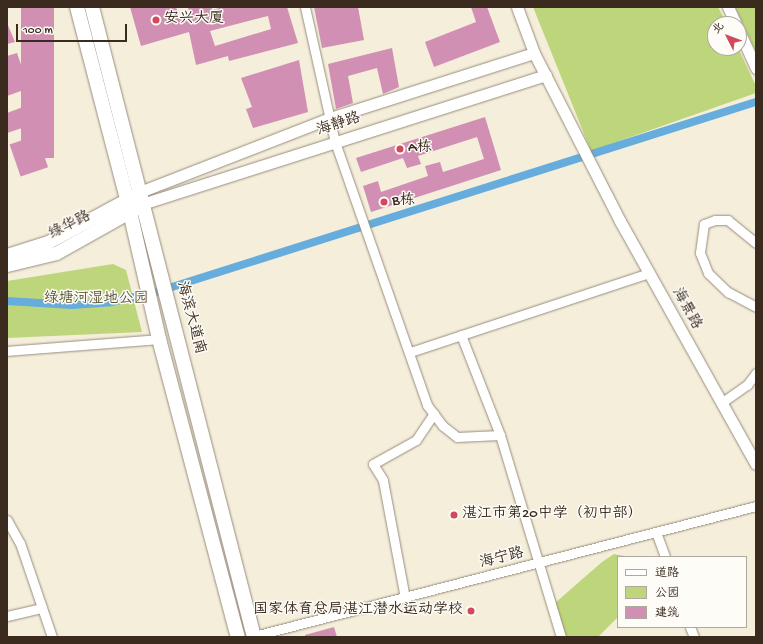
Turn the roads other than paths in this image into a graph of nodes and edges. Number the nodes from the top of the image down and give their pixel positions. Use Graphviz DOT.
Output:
graph roads {
  1 [pos="77,7"];
  2 [pos="92,7"];
  3 [pos="305,7"];
  4 [pos="517,7"];
  5 [pos="747,48"];
  6 [pos="534,53"];
  7 [pos="756,68"];
  8 [pos="546,75"];
  9 [pos="330,118"];
  10 [pos="335,142"];
  11 [pos="141,198"];
  12 [pos="129,206"];
  13 [pos="756,243"];
  14 [pos="7,255"];
  15 [pos="7,265"];
  16 [pos="649,273"];
  17 [pos="756,307"];
  18 [pos="461,335"];
  19 [pos="159,339"];
  20 [pos="7,352"];
  21 [pos="410,352"];
  22 [pos="756,373"];
  23 [pos="721,402"];
  24 [pos="434,413"];
  25 [pos="500,435"];
  26 [pos="756,464"];
  27 [pos="756,506"];
  28 [pos="7,520"];
  29 [pos="656,532"];
  30 [pos="665,556"];
  31 [pos="539,564"];
  32 [pos="405,598"];
  33 [pos="42,608"];
  34 [pos="7,616"];
  35 [pos="52,637"];
  36 [pos="238,637"];
  37 [pos="254,637"];
  38 [pos="561,637"];
  1 -- 12 [label="main road"];
  2 -- 11 [label="main road, 海滨大道南"];
  3 -- 9 [label="street"];
  4 -- 6 [label="street, 海景路"];
  5 -- 7 [label="street"];
  6 -- 8 [label="street, 海景路"];
  6 -- 9 [label="street, 海静路"];
  8 -- 10 [label="street, 海静路"];
  8 -- 16 [label="street, 海景路"];
  9 -- 10 [label="street"];
  9 -- 11 [label="street, 海静路"];
  10 -- 11 [label="street, 海静路"];
  10 -- 21 [label="street"];
  11 -- 12 [label="main road, 绿华路"];
  11 -- 37 [label="main road, 海滨大道南"];
  12 -- 14 [label="main road, 绿华路"];
  12 -- 15 [label="main road, 绿华路"];
  12 -- 19 [label="main road"];
  13 -- 17 [label="street"];
  16 -- 18 [label="street"];
  16 -- 23 [label="street, 海景路"];
  18 -- 21 [label="street"];
  18 -- 25 [label="street"];
  19 -- 20 [label="street"];
  19 -- 36 [label="main road"];
  21 -- 24 [label="street"];
  22 -- 23 [label="street"];
  23 -- 26 [label="street, 海景路"];
  24 -- 25 [label="street"];
  24 -- 32 [label="street"];
  25 -- 31 [label="street"];
  27 -- 29 [label="street, 海宁路"];
  28 -- 33 [label="street"];
  29 -- 30 [label="street"];
  29 -- 31 [label="street, 海宁路"];
  31 -- 32 [label="street, 海宁路"];
  31 -- 38 [label="street"];
  32 -- 37 [label="street, 海宁路"];
  33 -- 34 [label="street"];
  33 -- 35 [label="street"];
}
